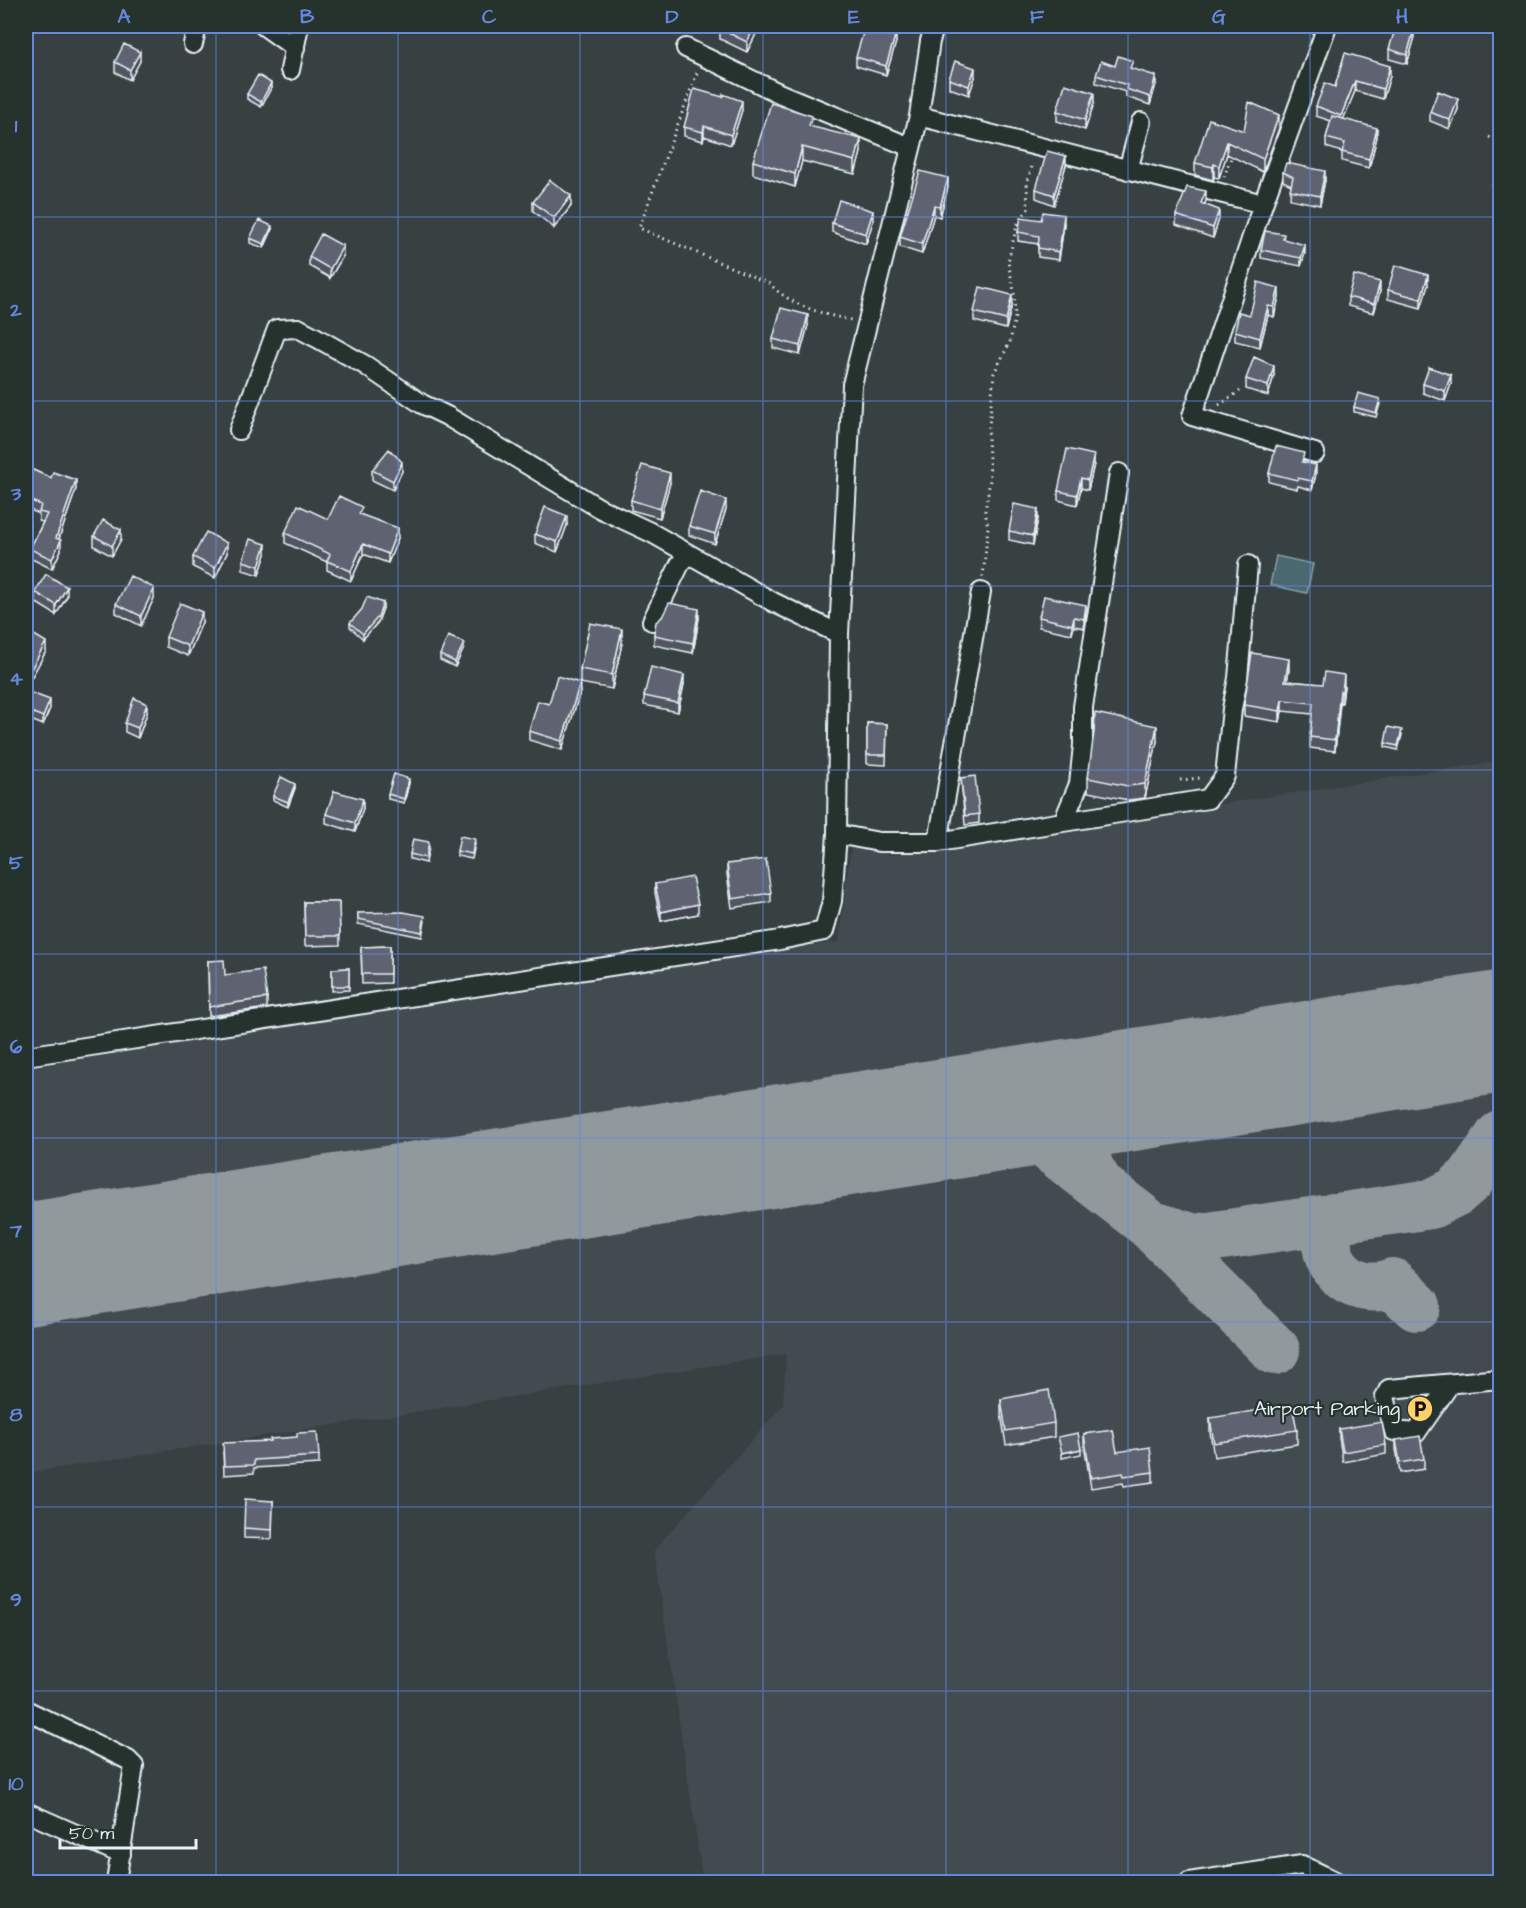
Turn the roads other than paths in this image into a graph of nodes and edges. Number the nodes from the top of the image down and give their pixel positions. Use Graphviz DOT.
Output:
graph roads {
  1 [pos="197,26"];
  2 [pos="264,26"];
  3 [pos="299,26"];
  4 [pos="935,26"];
  5 [pos="1327,26"];
  6 [pos="193,44"];
  7 [pos="295,48"];
  8 [pos="686,48"];
  9 [pos="290,70"];
  10 [pos="919,116"];
  11 [pos="1141,122"];
  12 [pos="910,147"];
  13 [pos="1128,170"];
  14 [pos="1263,204"];
  15 [pos="239,430"];
  16 [pos="1315,453"];
  17 [pos="1119,473"];
  18 [pos="689,554"];
  19 [pos="1248,566"];
  20 [pos="981,592"];
  21 [pos="652,621"];
  22 [pos="839,634"];
  23 [pos="1064,822"];
  24 [pos="837,834"];
  25 [pos="938,842"];
  26 [pos="26,1056"];
  27 [pos="1500,1379"];
  28 [pos="1450,1384"];
  29 [pos="26,1710"];
  30 [pos="26,1812"];
  31 [pos="122,1854"];
  32 [pos="116,1882"];
  33 [pos="1189,1882"];
  34 [pos="1336,1882"];
  1 -- 6 [label="street"];
  2 -- 7 [label="street"];
  3 -- 7 [label="street"];
  4 -- 10 [label="street"];
  5 -- 14 [label="street"];
  7 -- 9 [label="street"];
  8 -- 12 [label="street"];
  10 -- 12 [label="street"];
  10 -- 13 [label="street"];
  11 -- 13 [label="street"];
  12 -- 22 [label="street"];
  13 -- 14 [label="street"];
  14 -- 16 [label="street"];
  15 -- 18 [label="street"];
  17 -- 23 [label="street"];
  18 -- 21 [label="street"];
  18 -- 22 [label="street"];
  19 -- 23 [label="street"];
  20 -- 25 [label="street"];
  22 -- 24 [label="street"];
  23 -- 25 [label="street"];
  24 -- 25 [label="street"];
  24 -- 26 [label="street"];
  27 -- 28 [label="street"];
  29 -- 31 [label="street"];
  30 -- 31 [label="street"];
  31 -- 32 [label="street"];
  33 -- 34 [label="street"];
}
